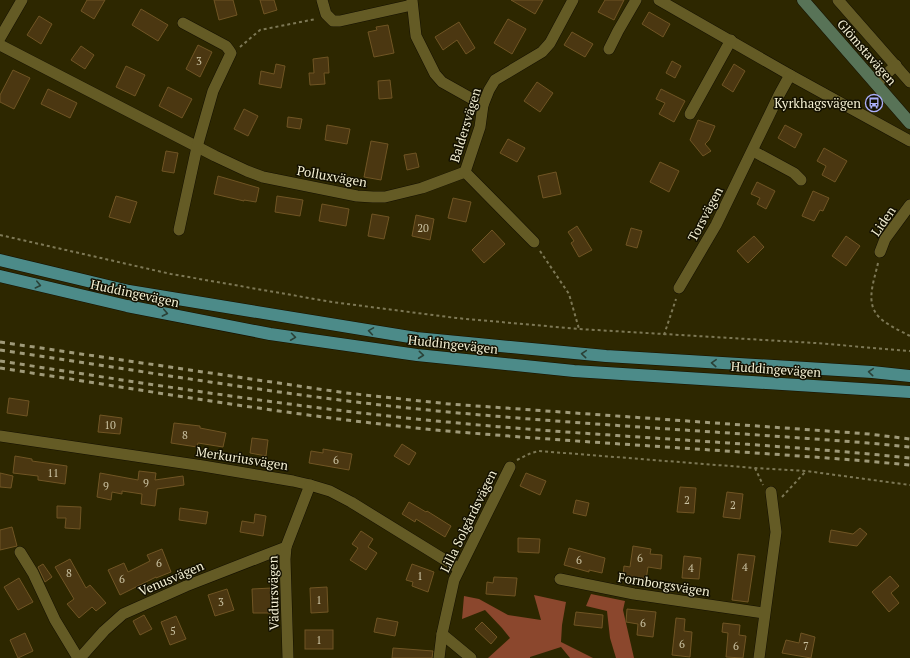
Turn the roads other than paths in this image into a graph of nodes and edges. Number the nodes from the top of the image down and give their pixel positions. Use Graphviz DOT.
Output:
graph roads {
  1 [pos="22,0"];
  2 [pos="322,0"];
  3 [pos="573,0"];
  4 [pos="636,0"];
  5 [pos="659,0"];
  6 [pos="803,0"];
  7 [pos="838,0"];
  8 [pos="412,2"];
  9 [pos="183,23"];
  10 [pos="0,38"];
  11 [pos="731,40"];
  12 [pos="0,45"];
  13 [pos="609,49"];
  14 [pos="896,65"];
  15 [pos="790,75"];
  16 [pos="910,82"];
  17 [pos="876,84"];
  18 [pos="483,105"];
  19 [pos="690,114"];
  20 [pos="910,123"];
  21 [pos="910,141"];
  22 [pos="197,147"];
  23 [pos="753,151"];
  24 [pos="465,172"];
  25 [pos="801,180"];
  26 [pos="910,206"];
  27 [pos="179,230"];
  28 [pos="534,242"];
  29 [pos="880,252"];
  30 [pos="0,260"];
  31 [pos="0,276"];
  32 [pos="680,288"];
  33 [pos="910,376"];
  34 [pos="910,392"];
  35 [pos="0,436"];
  36 [pos="510,466"];
  37 [pos="310,485"];
  38 [pos="771,492"];
  39 [pos="286,547"];
  40 [pos="20,552"];
  41 [pos="458,568"];
  42 [pos="560,579"];
  43 [pos="764,613"];
  44 [pos="442,634"];
  45 [pos="79,658"];
  46 [pos="288,658"];
  47 [pos="439,658"];
  48 [pos="471,658"];
  49 [pos="758,658"];
  1 -- 10 [label="street"];
  2 -- 8 [label="street"];
  3 -- 18 [label="street, Baldersvägen"];
  4 -- 13 [label="street"];
  5 -- 11 [label="street"];
  6 -- 17 [label="main road, Glömstavägen"];
  7 -- 14 [label="street"];
  8 -- 18 [label="street"];
  9 -- 22 [label="street"];
  11 -- 15 [label="street"];
  11 -- 19 [label="street"];
  12 -- 22 [label="street, Polluxvägen"];
  14 -- 16 [label="street"];
  14 -- 17 [label="street"];
  15 -- 21 [label="street"];
  15 -- 23 [label="street, Torsvägen"];
  17 -- 20 [label="main road, Glömstavägen"];
  18 -- 24 [label="street, Baldersvägen"];
  22 -- 24 [label="street, Polluxvägen"];
  22 -- 27 [label="street"];
  23 -- 25 [label="street"];
  23 -- 32 [label="street, Torsvägen"];
  24 -- 28 [label="street, Baldersvägen"];
  26 -- 29 [label="street, Liden"];
  33 -- 30 [label="main road, Huddingevägen, one-way"];
  31 -- 34 [label="main road, Huddingevägen, one-way"];
  35 -- 37 [label="street, Merkuriusvägen"];
  36 -- 41 [label="street, Lilla Solgårdsvägen"];
  37 -- 39 [label="street, Vädursvägen"];
  37 -- 41 [label="street, Merkuriusvägen"];
  38 -- 43 [label="street"];
  39 -- 45 [label="street, Venusvägen"];
  39 -- 46 [label="street, Vädursvägen"];
  40 -- 45 [label="street, Venusvägen"];
  41 -- 44 [label="street, Lilla Solgårdsvägen"];
  42 -- 43 [label="street, Fornborgsvägen"];
  43 -- 49 [label="street"];
  44 -- 47 [label="street, Lilla Solgårdsvägen"];
  44 -- 48 [label="street"];
}
